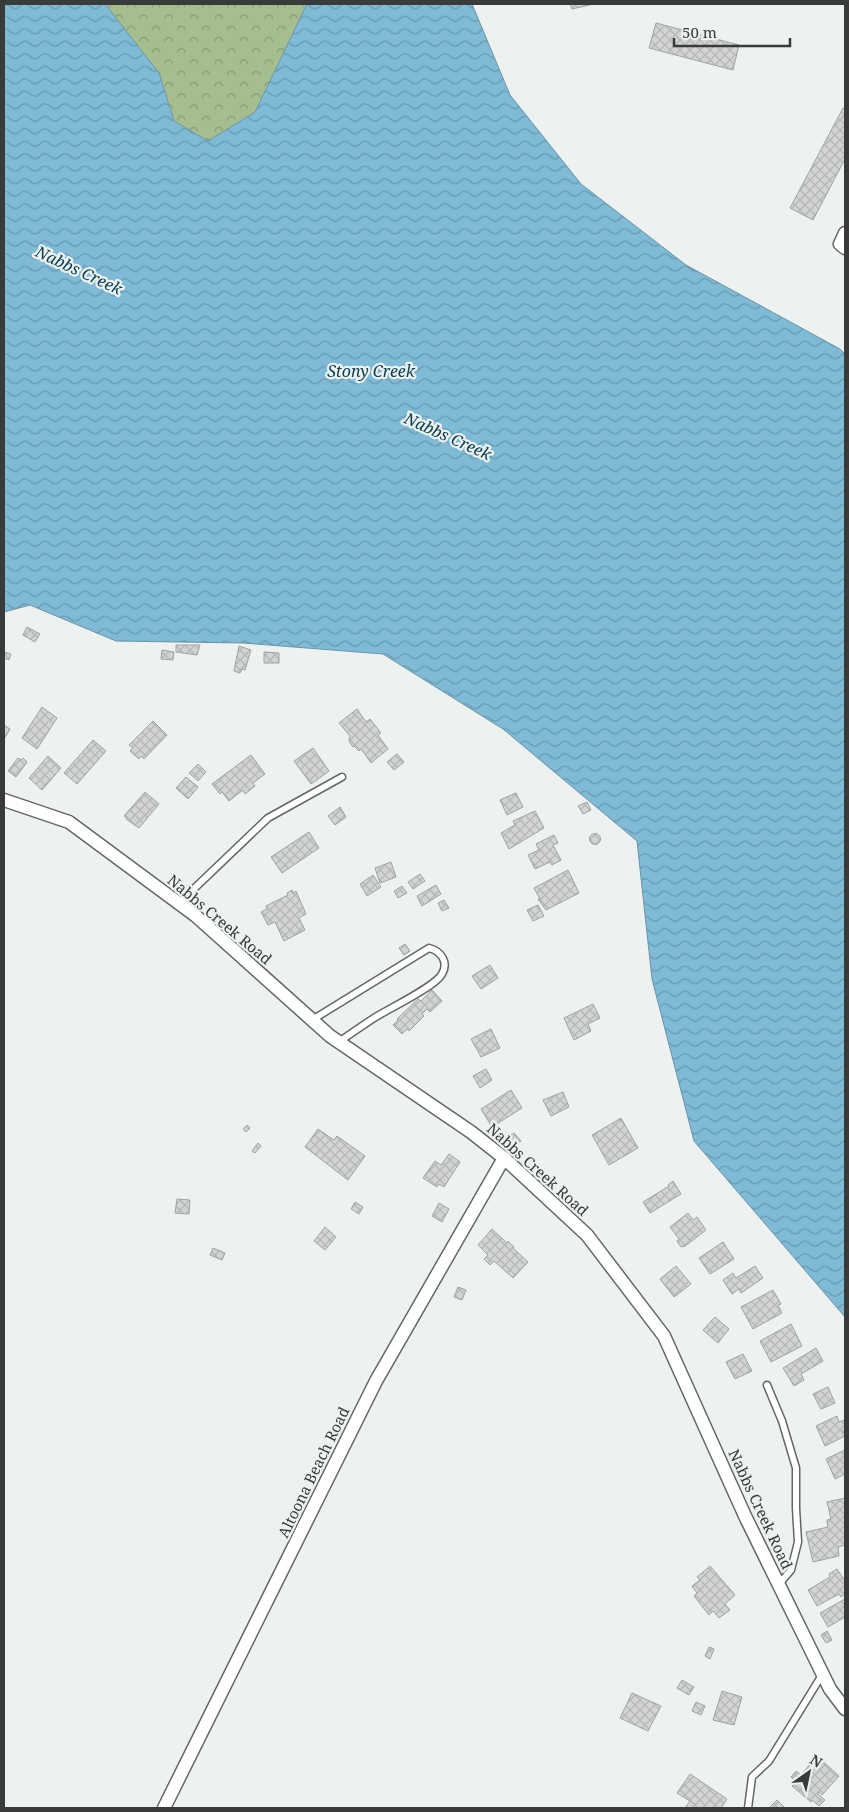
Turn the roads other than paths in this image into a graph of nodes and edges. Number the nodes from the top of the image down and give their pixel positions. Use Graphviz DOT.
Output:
graph roads {
  1 [pos="845,233"];
  2 [pos="845,248"];
  3 [pos="342,777"];
  4 [pos="4,800"];
  5 [pos="179,903"];
  6 [pos="312,1020"];
  7 [pos="339,1042"];
  8 [pos="504,1158"];
  9 [pos="767,1384"];
  10 [pos="778,1584"];
  11 [pos="823,1674"];
  12 [pos="845,1709"];
  13 [pos="164,1808"];
  14 [pos="748,1808"];
  1 -- 2 [label="street"];
  3 -- 5 [label="lane"];
  4 -- 5 [label="street, Nabbs Creek Road"];
  5 -- 6 [label="street, Nabbs Creek Road"];
  6 -- 7 [label="street, Nabbs Creek Road"];
  6 -- 7 [label="lane"];
  7 -- 8 [label="street, Nabbs Creek Road"];
  8 -- 10 [label="street, Nabbs Creek Road"];
  8 -- 13 [label="street, Altoona Beach Road"];
  9 -- 10 [label="lane"];
  10 -- 11 [label="street, Nabbs Creek Road"];
  11 -- 12 [label="street, Nabbs Creek Road"];
  11 -- 14 [label="lane"];
}
